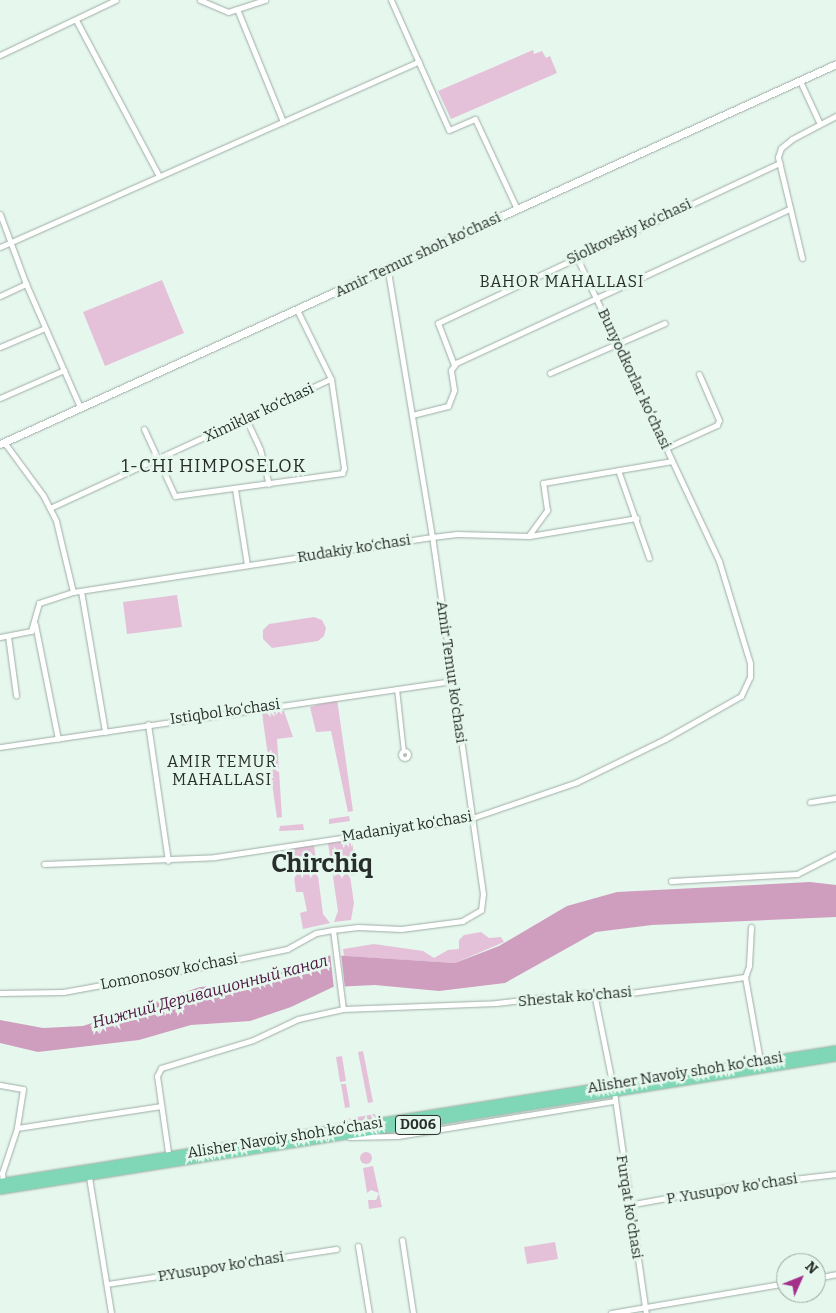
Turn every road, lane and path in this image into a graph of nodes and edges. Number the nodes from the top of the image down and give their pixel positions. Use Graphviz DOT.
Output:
graph roads {
  1 [pos="116,0"];
  2 [pos="200,0"];
  3 [pos="265,0"];
  4 [pos="391,0"];
  5 [pos="237,9"];
  6 [pos="76,20"];
  7 [pos="0,55"];
  8 [pos="419,62"];
  9 [pos="836,64"];
  10 [pos="800,80"];
  11 [pos="836,116"];
  12 [pos="283,122"];
  13 [pos="820,124"];
  14 [pos="779,163"];
  15 [pos="159,176"];
  16 [pos="517,209"];
  17 [pos="790,209"];
  18 [pos="0,214"];
  19 [pos="10,242"];
  20 [pos="0,246"];
  21 [pos="576,256"];
  22 [pos="802,258"];
  23 [pos="388,270"];
  24 [pos="26,284"];
  25 [pos="0,296"];
  26 [pos="596,298"];
  27 [pos="297,310"];
  28 [pos="666,323"];
  29 [pos="46,328"];
  30 [pos="618,344"];
  31 [pos="0,347"];
  32 [pos="454,364"];
  33 [pos="64,370"];
  34 [pos="550,373"];
  35 [pos="699,374"];
  36 [pos="331,379"];
  37 [pos="0,398"];
  38 [pos="80,407"];
  39 [pos="412,415"];
  40 [pos="246,418"];
  41 [pos="144,429"];
  42 [pos="2,443"];
  43 [pos="666,448"];
  44 [pos="159,460"];
  45 [pos="672,461"];
  46 [pos="618,470"];
  47 [pos="270,484"];
  48 [pos="235,489"];
  49 [pos="50,508"];
  50 [pos="636,518"];
  51 [pos="529,536"];
  52 [pos="432,537"];
  53 [pos="649,558"];
  54 [pos="247,565"];
  55 [pos="81,591"];
  56 [pos="73,592"];
  57 [pos="35,623"];
  58 [pos="8,636"];
  59 [pos="0,637"];
  60 [pos="451,681"];
  61 [pos="397,689"];
  62 [pos="16,695"];
  63 [pos="148,724"];
  64 [pos="105,732"];
  65 [pos="58,738"];
  66 [pos="0,747"];
  67 [pos="404,752"];
  68 [pos="836,798"];
  69 [pos="810,802"];
  70 [pos="472,818"];
  71 [pos="836,854"];
  72 [pos="168,861"];
  73 [pos="44,864"];
  74 [pos="671,881"];
  75 [pos="751,927"];
  76 [pos="333,930"];
  77 [pos="745,977"];
  78 [pos="0,993"];
  79 [pos="595,998"];
  80 [pos="343,1009"];
  81 [pos="836,1050"];
  82 [pos="836,1057"];
  83 [pos="760,1060"];
  84 [pos="0,1085"];
  85 [pos="612,1089"];
  86 [pos="613,1101"];
  87 [pos="161,1106"];
  88 [pos="17,1128"];
  89 [pos="349,1137"];
  90 [pos="170,1160"];
  91 [pos="836,1174"];
  92 [pos="90,1177"];
  93 [pos="1,1182"];
  94 [pos="0,1190"];
  95 [pos="628,1205"];
  96 [pos="402,1240"];
  97 [pos="358,1246"];
  98 [pos="336,1249"];
  99 [pos="107,1284"];
  100 [pos="776,1285"];
  101 [pos="645,1310"];
  102 [pos="111,1313"];
  103 [pos="369,1313"];
  104 [pos="413,1313"];
  105 [pos="610,1313"];
  1 -- 6 [label="street"];
  2 -- 5 [label="street"];
  3 -- 5 [label="street"];
  4 -- 8 [label="street"];
  5 -- 12 [label="street"];
  6 -- 7 [label="street"];
  6 -- 15 [label="street"];
  8 -- 12 [label="street"];
  8 -- 16 [label="street"];
  9 -- 10 [label="main road, Amir Temur shoh ko‘chasi"];
  10 -- 13 [label="street"];
  10 -- 16 [label="main road, Amir Temur shoh ko‘chasi"];
  11 -- 13 [label="street"];
  12 -- 15 [label="street"];
  13 -- 14 [label="street"];
  14 -- 17 [label="street"];
  14 -- 21 [label="street, Siolkovskiy ko‘chasi"];
  15 -- 19 [label="street"];
  16 -- 23 [label="main road, Amir Temur shoh ko‘chasi"];
  17 -- 22 [label="street"];
  17 -- 26 [label="street, Bunyodkorlar ko‘chasi"];
  18 -- 19 [label="street"];
  19 -- 20 [label="street"];
  19 -- 24 [label="street"];
  21 -- 26 [label="street, Bunyodkorlar ko‘chasi"];
  21 -- 32 [label="street, Siolkovskiy ko‘chasi"];
  23 -- 27 [label="main road, Amir Temur shoh ko‘chasi"];
  23 -- 39 [label="street, Amir Temur ko‘chasi"];
  24 -- 25 [label="street"];
  24 -- 29 [label="street"];
  26 -- 30 [label="street, Bunyodkorlar ko‘chasi"];
  26 -- 32 [label="street, Bunyodkorlar ko‘chasi"];
  27 -- 36 [label="street"];
  27 -- 38 [label="main road, Amir Temur shoh ko‘chasi"];
  28 -- 30 [label="street"];
  29 -- 31 [label="street"];
  29 -- 33 [label="street"];
  30 -- 34 [label="street"];
  30 -- 43 [label="street, Bunyodkorlar ko‘chasi"];
  32 -- 39 [label="street"];
  33 -- 37 [label="street"];
  33 -- 38 [label="street"];
  35 -- 43 [label="street"];
  36 -- 40 [label="street, Ximiklar ko‘chasi"];
  36 -- 47 [label="street"];
  38 -- 42 [label="main road, Amir Temur shoh ko‘chasi"];
  39 -- 52 [label="street, Amir Temur ko‘chasi"];
  40 -- 44 [label="street, Ximiklar ko‘chasi"];
  40 -- 47 [label="street"];
  41 -- 44 [label="street"];
  42 -- 49 [label="street"];
  43 -- 45 [label="street, Bunyodkorlar ko‘chasi"];
  44 -- 48 [label="street"];
  44 -- 49 [label="street, Ximiklar ko‘chasi"];
  45 -- 46 [label="street"];
  45 -- 70 [label="street, Madaniyat ko‘chasi"];
  46 -- 50 [label="street"];
  46 -- 51 [label="street"];
  47 -- 48 [label="street"];
  48 -- 54 [label="street"];
  49 -- 56 [label="street"];
  50 -- 51 [label="street, Rudakiy ko‘chasi"];
  50 -- 53 [label="street"];
  51 -- 52 [label="street, Rudakiy ko‘chasi"];
  52 -- 54 [label="street, Rudakiy ko‘chasi"];
  52 -- 60 [label="street, Amir Temur ko‘chasi"];
  54 -- 55 [label="street, Rudakiy ko‘chasi"];
  55 -- 56 [label="street, Rudakiy ko‘chasi"];
  55 -- 64 [label="street"];
  56 -- 57 [label="street, Rudakiy ko‘chasi"];
  57 -- 58 [label="street"];
  57 -- 65 [label="street"];
  58 -- 59 [label="street"];
  58 -- 62 [label="street"];
  60 -- 61 [label="street, Istiqbol ko‘chasi"];
  60 -- 70 [label="street, Amir Temur ko‘chasi"];
  61 -- 63 [label="street, Istiqbol ko‘chasi"];
  61 -- 67 [label="street"];
  63 -- 64 [label="street, Istiqbol ko‘chasi"];
  63 -- 72 [label="street"];
  64 -- 65 [label="street, Istiqbol ko‘chasi"];
  65 -- 66 [label="street, Istiqbol ko‘chasi"];
  68 -- 69 [label="street"];
  70 -- 72 [label="street, Madaniyat ko‘chasi"];
  70 -- 76 [label="street, Amir Temur ko‘chasi"];
  71 -- 74 [label="street"];
  72 -- 73 [label="street, Madaniyat ko‘chasi"];
  75 -- 77 [label="street"];
  76 -- 78 [label="street, Lomonosov ko‘chasi"];
  76 -- 80 [label="street"];
  77 -- 79 [label="street, Shestak ko'chasi"];
  77 -- 83 [label="street"];
  79 -- 80 [label="street, Shestak ko'chasi"];
  79 -- 85 [label="street"];
  80 -- 87 [label="street, Shestak ko'chasi"];
  81 -- 83 [label="main road, Alisher Navoiy shoh koʻchasi / D006"];
  82 -- 85 [label="main road, Alisher Navoiy shoh koʻchasi / D006"];
  83 -- 85 [label="main road, Alisher Navoiy shoh koʻchasi / D006"];
  84 -- 88 [label="street"];
  85 -- 86 [label="main road"];
  85 -- 89 [label="main road, Alisher Navoiy shoh koʻchasi / D006"];
  85 -- 90 [label="main road, Alisher Navoiy shoh koʻchasi / D006"];
  86 -- 89 [label="street, Alisher Navoiy shoh koʻchasi"];
  86 -- 95 [label="street, Furqat ko'chasi"];
  87 -- 88 [label="street"];
  87 -- 90 [label="street, Shestak ko'chasi"];
  88 -- 93 [label="street"];
  89 -- 90 [label="main road, Alisher Navoiy shoh koʻchasi / D006"];
  90 -- 92 [label="main road, Alisher Navoiy shoh koʻchasi / D006"];
  90 -- 93 [label="main road, Alisher Navoiy shoh koʻchasi / D006"];
  91 -- 95 [label="street, P .Yusupov ko'chasi"];
  92 -- 94 [label="main road, Alisher Navoiy shoh koʻchasi / D006"];
  92 -- 99 [label="street"];
  95 -- 101 [label="street, Furqat ko'chasi"];
  96 -- 104 [label="street"];
  97 -- 103 [label="street"];
  98 -- 99 [label="street, P.Yusupov ko'chasi"];
  99 -- 102 [label="street"];
  100 -- 101 [label="street"];
  101 -- 105 [label="street"];
}
